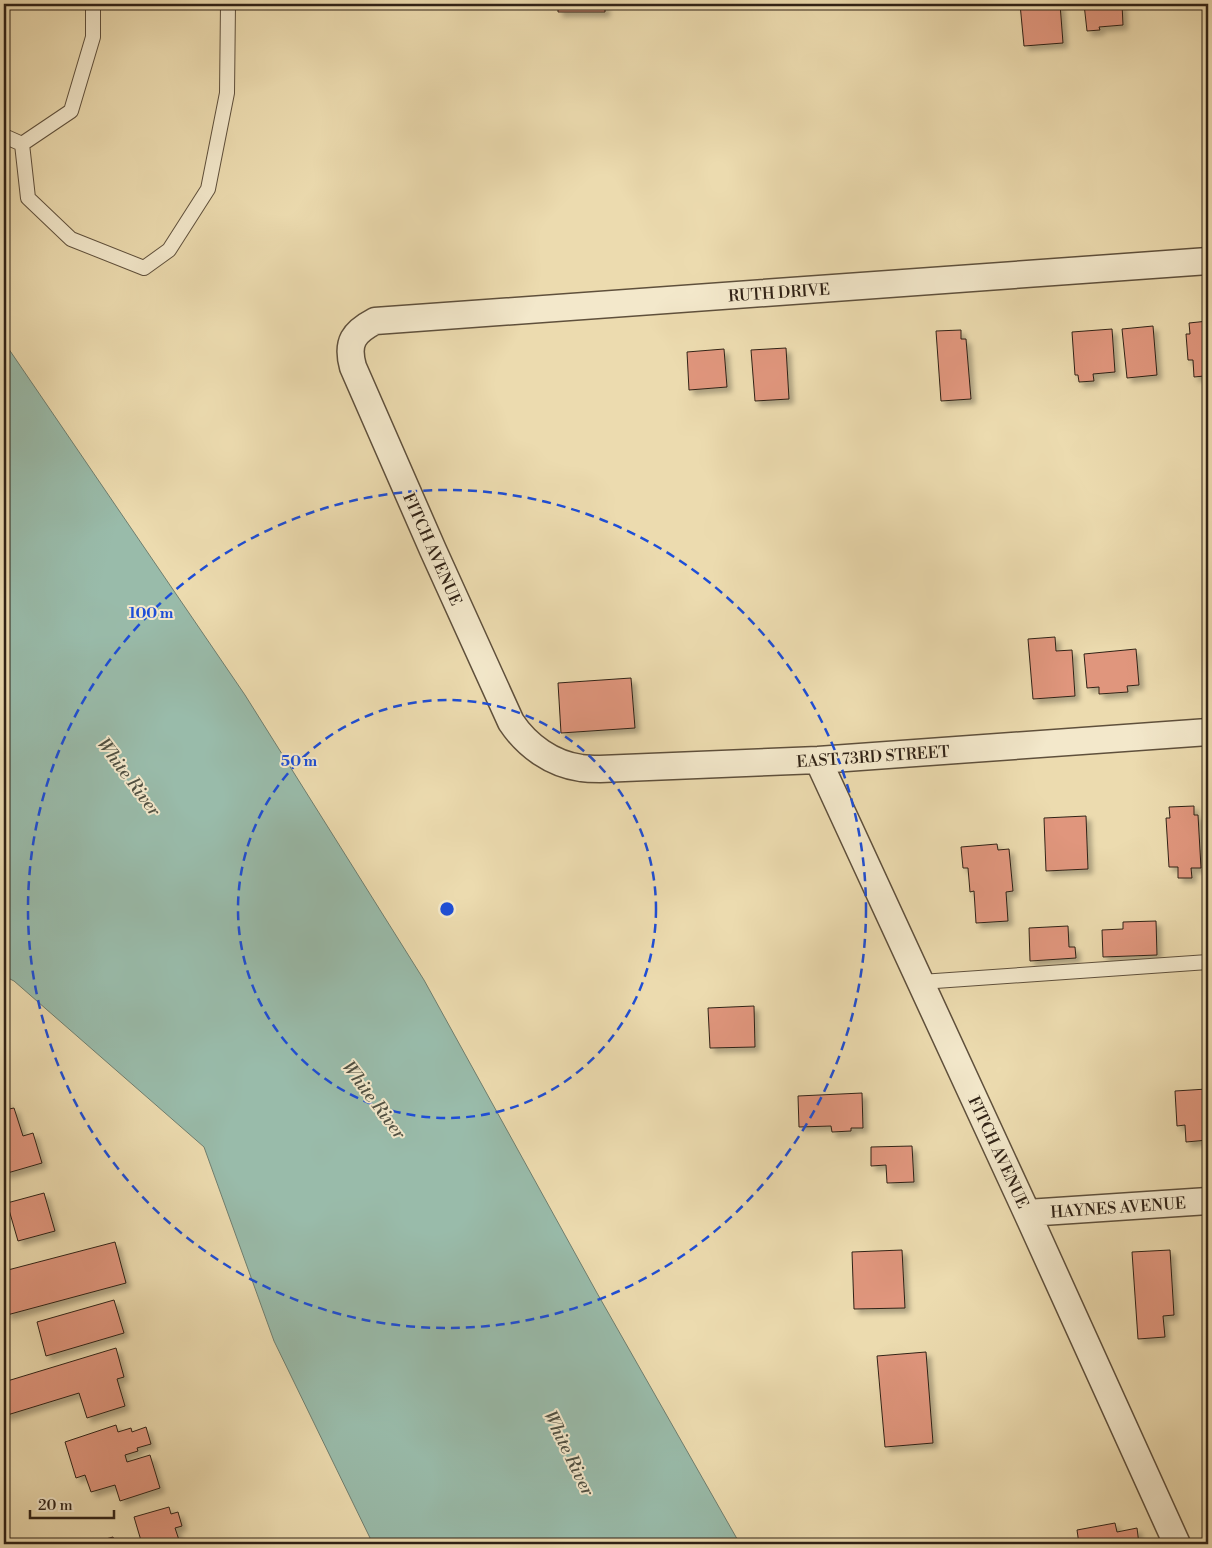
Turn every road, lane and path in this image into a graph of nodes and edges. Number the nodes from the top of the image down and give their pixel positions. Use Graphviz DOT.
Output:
graph roads {
  1 [pos="93,4"];
  2 [pos="228,4"];
  3 [pos="4,136"];
  4 [pos="22,144"];
  5 [pos="1208,261"];
  6 [pos="355,335"];
  7 [pos="1208,732"];
  8 [pos="540,752"];
  9 [pos="818,760"];
  10 [pos="1208,962"];
  11 [pos="921,982"];
  12 [pos="1208,1201"];
  13 [pos="1027,1214"];
  14 [pos="1177,1544"];
  1 -- 4 [label="lane"];
  2 -- 4 [label="lane"];
  3 -- 4 [label="lane"];
  5 -- 6 [label="street, RUTH DRIVE"];
  6 -- 8 [label="street, FITCH AVENUE"];
  7 -- 9 [label="street, EAST 73RD STREET"];
  8 -- 9 [label="street, EAST 73RD STREET"];
  9 -- 11 [label="street, FITCH AVENUE"];
  10 -- 11 [label="lane"];
  11 -- 13 [label="street, FITCH AVENUE"];
  12 -- 13 [label="street, HAYNES AVENUE"];
  13 -- 14 [label="street, FITCH AVENUE"];
}
